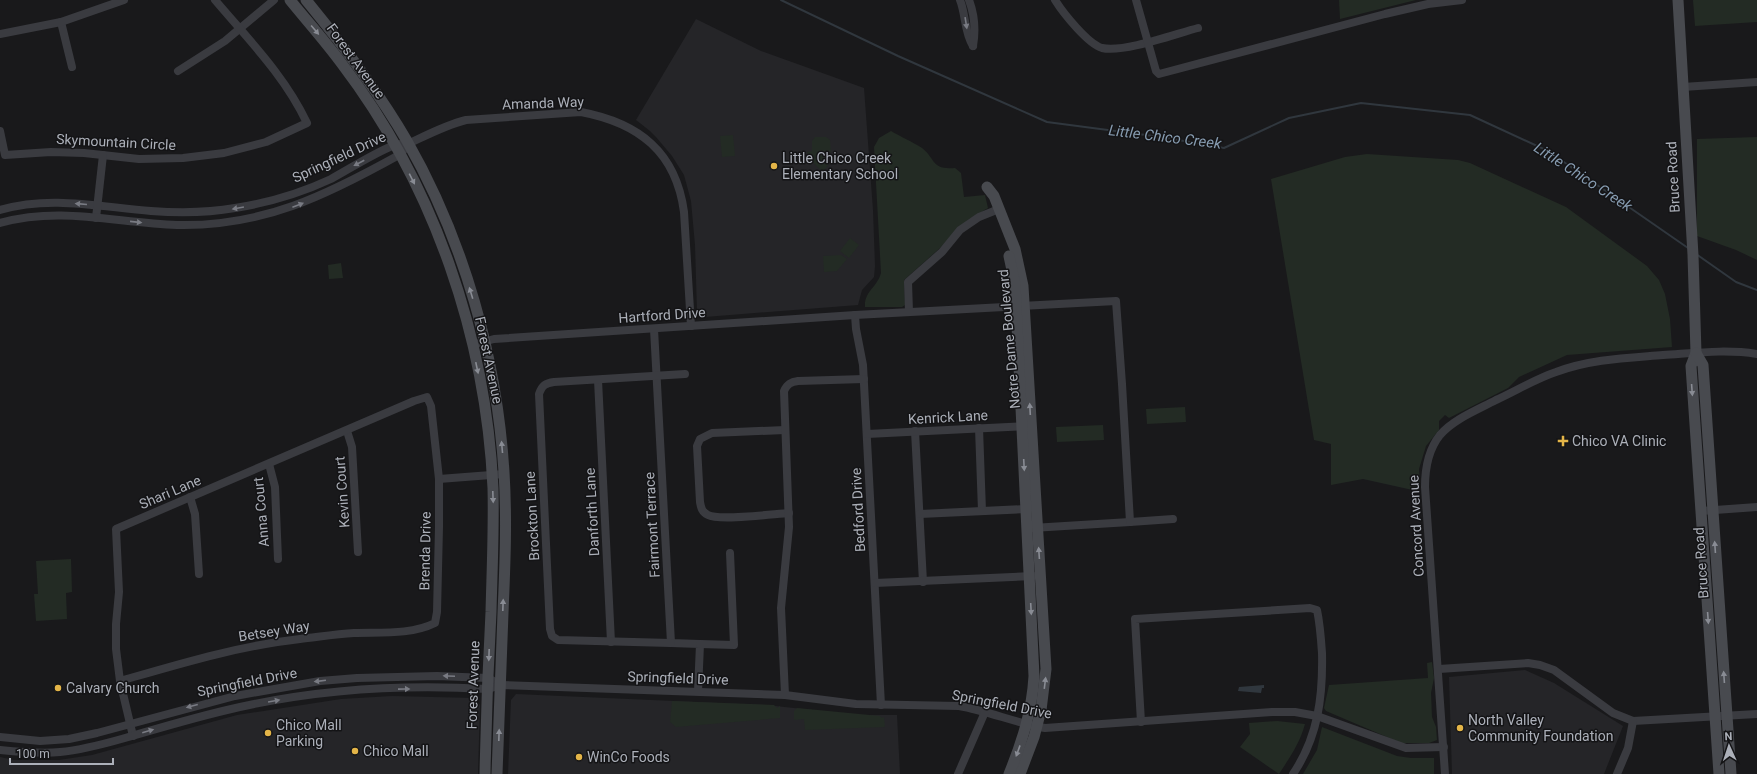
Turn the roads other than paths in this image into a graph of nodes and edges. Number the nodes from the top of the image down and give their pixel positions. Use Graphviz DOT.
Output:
graph roads {
  1 [pos="124,0"];
  2 [pos="215,0"];
  3 [pos="274,0"];
  4 [pos="290,0"];
  5 [pos="306,0"];
  6 [pos="960,0"];
  7 [pos="969,0"];
  8 [pos="1055,0"];
  9 [pos="1136,0"];
  10 [pos="1462,0"];
  11 [pos="1678,0"];
  12 [pos="61,22"];
  13 [pos="1198,28"];
  14 [pos="239,29"];
  15 [pos="0,34"];
  16 [pos="1147,42"];
  17 [pos="72,67"];
  18 [pos="178,71"];
  19 [pos="1757,82"];
  20 [pos="1683,87"];
  21 [pos="0,131"];
  22 [pos="408,144"];
  23 [pos="394,145"];
  24 [pos="104,155"];
  25 [pos="399,155"];
  26 [pos="98,205"];
  27 [pos="0,210"];
  28 [pos="996,210"];
  29 [pos="96,218"];
  30 [pos="0,223"];
  31 [pos="1020,306"];
  32 [pos="909,312"];
  33 [pos="855,315"];
  34 [pos="691,326"];
  35 [pos="654,329"];
  36 [pos="484,342"];
  37 [pos="472,345"];
  38 [pos="1696,353"];
  39 [pos="1757,354"];
  40 [pos="685,374"];
  41 [pos="657,376"];
  42 [pos="864,378"];
  43 [pos="598,380"];
  44 [pos="427,397"];
  45 [pos="1026,426"];
  46 [pos="979,428"];
  47 [pos="785,430"];
  48 [pos="347,431"];
  49 [pos="915,431"];
  50 [pos="867,434"];
  51 [pos="269,464"];
  52 [pos="504,474"];
  53 [pos="492,475"];
  54 [pos="439,479"];
  55 [pos="190,498"];
  56 [pos="1757,507"];
  57 [pos="1026,509"];
  58 [pos="1713,510"];
  59 [pos="982,511"];
  60 [pos="1701,511"];
  61 [pos="789,513"];
  62 [pos="920,514"];
  63 [pos="1173,519"];
  64 [pos="1130,522"];
  65 [pos="1032,528"];
  66 [pos="358,552"];
  67 [pos="730,553"];
  68 [pos="278,559"];
  69 [pos="199,574"];
  70 [pos="1035,576"];
  71 [pos="923,582"];
  72 [pos="875,584"];
  73 [pos="435,623"];
  74 [pos="611,642"];
  75 [pos="671,643"];
  76 [pos="700,644"];
  77 [pos="1438,669"];
  78 [pos="488,678"];
  79 [pos="120,680"];
  80 [pos="501,685"];
  81 [pos="488,689"];
  82 [pos="698,692"];
  83 [pos="785,695"];
  84 [pos="880,705"];
  85 [pos="985,712"];
  86 [pos="1757,714"];
  87 [pos="1317,716"];
  88 [pos="1715,716"];
  89 [pos="1726,716"];
  90 [pos="1633,721"];
  91 [pos="1141,722"];
  92 [pos="130,724"];
  93 [pos="1032,726"];
  94 [pos="133,736"];
  95 [pos="0,737"];
  96 [pos="1444,747"];
  97 [pos="0,750"];
  98 [pos="484,774"];
  99 [pos="497,774"];
  100 [pos="958,774"];
  101 [pos="1009,774"];
  102 [pos="1020,774"];
  103 [pos="1292,774"];
  104 [pos="1445,774"];
  105 [pos="1617,774"];
  106 [pos="1719,774"];
  107 [pos="1730,774"];
  1 -- 12 [label="street"];
  2 -- 14 [label="street, Skymountain Circle"];
  3 -- 14 [label="street"];
  4 -- 23 [label="street, Forest Avenue, one-way"];
  5 -- 22 [label="street, Forest Avenue"];
  6 -- 7 [label="street, one-way"];
  8 -- 16 [label="street"];
  9 -- 16 [label="street"];
  10 -- 16 [label="street"];
  11 -- 20 [label="street, Bruce Road"];
  12 -- 15 [label="street"];
  12 -- 17 [label="street"];
  13 -- 16 [label="street"];
  14 -- 18 [label="street"];
  14 -- 24 [label="street, Skymountain Circle"];
  19 -- 20 [label="street"];
  20 -- 38 [label="street, Bruce Road"];
  21 -- 24 [label="street, Skymountain Circle"];
  22 -- 23 [label="street, Springfield Drive"];
  22 -- 25 [label="street, Springfield Drive"];
  22 -- 34 [label="street, Amanda Way"];
  36 -- 22 [label="street, Forest Avenue, one-way"];
  23 -- 25 [label="street, Forest Avenue"];
  23 -- 26 [label="street, Springfield Drive, one-way"];
  24 -- 26 [label="street"];
  29 -- 25 [label="street, Springfield Drive, one-way"];
  25 -- 37 [label="street, Forest Avenue, one-way"];
  26 -- 27 [label="street, Springfield Drive, one-way"];
  26 -- 29 [label="street"];
  28 -- 31 [label="street, Notre Dame Boulevard"];
  28 -- 32 [label="street"];
  29 -- 30 [label="street, Springfield Drive"];
  31 -- 32 [label="street, Hartford Drive"];
  31 -- 45 [label="street, Notre Dame Boulevard"];
  31 -- 64 [label="street, Hartford Drive"];
  32 -- 33 [label="street, Hartford Drive"];
  33 -- 34 [label="street, Hartford Drive"];
  33 -- 42 [label="street, Bedford Drive"];
  34 -- 35 [label="street, Hartford Drive"];
  35 -- 36 [label="street, Hartford Drive"];
  35 -- 41 [label="street, Fairmont Terrace"];
  36 -- 37 [label="street, Hartford Drive"];
  52 -- 36 [label="street, Forest Avenue, one-way"];
  37 -- 53 [label="street, Forest Avenue, one-way"];
  38 -- 39 [label="street, Concord Avenue"];
  38 -- 58 [label="street, Bruce Road"];
  38 -- 60 [label="street, Bruce Road, one-way"];
  38 -- 77 [label="street, Concord Avenue"];
  40 -- 41 [label="street"];
  41 -- 43 [label="street"];
  41 -- 75 [label="street, Fairmont Terrace"];
  42 -- 47 [label="street"];
  42 -- 50 [label="street, Bedford Drive"];
  43 -- 74 [label="street, Danforth Lane"];
  43 -- 74 [label="street, Brockton Lane"];
  44 -- 48 [label="street, Shari Lane"];
  44 -- 54 [label="street, Brenda Drive"];
  45 -- 46 [label="street, Kenrick Lane"];
  45 -- 57 [label="street, Notre Dame Boulevard, one-way"];
  45 -- 65 [label="street, Notre Dame Boulevard"];
  46 -- 49 [label="street, Kenrick Lane"];
  46 -- 59 [label="street"];
  47 -- 61 [label="street"];
  47 -- 61 [label="street"];
  48 -- 51 [label="street, Shari Lane"];
  48 -- 66 [label="street, Kevin Court"];
  49 -- 50 [label="street, Kenrick Lane"];
  49 -- 62 [label="street"];
  50 -- 72 [label="street, Bedford Drive"];
  51 -- 55 [label="street, Shari Lane"];
  51 -- 68 [label="street, Anna Court"];
  52 -- 53 [label="street"];
  80 -- 52 [label="street, Forest Avenue, one-way"];
  53 -- 54 [label="street"];
  53 -- 78 [label="street, Forest Avenue, one-way"];
  54 -- 73 [label="street, Brenda Drive"];
  55 -- 69 [label="street"];
  55 -- 79 [label="street, Shari Lane"];
  56 -- 58 [label="street"];
  57 -- 59 [label="street"];
  57 -- 65 [label="street, Notre Dame Boulevard"];
  58 -- 60 [label="street"];
  89 -- 58 [label="street, Bruce Road, one-way"];
  59 -- 62 [label="street"];
  60 -- 88 [label="street, Bruce Road, one-way"];
  61 -- 83 [label="street"];
  62 -- 71 [label="street"];
  63 -- 64 [label="street"];
  64 -- 65 [label="street"];
  65 -- 70 [label="street, Notre Dame Boulevard"];
  67 -- 76 [label="street"];
  70 -- 71 [label="street"];
  70 -- 93 [label="street, Notre Dame Boulevard"];
  71 -- 72 [label="street"];
  72 -- 84 [label="street, Bedford Drive"];
  73 -- 79 [label="street, Betsey Way"];
  74 -- 75 [label="street"];
  75 -- 76 [label="street"];
  76 -- 82 [label="street"];
  77 -- 90 [label="street"];
  77 -- 96 [label="street, Concord Avenue"];
  78 -- 80 [label="street, Springfield Drive"];
  78 -- 81 [label="street, Forest Avenue"];
  78 -- 92 [label="street, Springfield Drive, one-way"];
  79 -- 92 [label="street, Shari Lane"];
  80 -- 81 [label="street, Springfield Drive"];
  80 -- 82 [label="street, Springfield Drive"];
  99 -- 80 [label="street, Forest Avenue, one-way"];
  94 -- 81 [label="street, Springfield Drive, one-way"];
  81 -- 98 [label="street, Forest Avenue"];
  82 -- 83 [label="street, Springfield Drive"];
  83 -- 84 [label="street, Springfield Drive"];
  84 -- 85 [label="street, Springfield Drive"];
  85 -- 93 [label="street, Springfield Drive"];
  85 -- 100 [label="street"];
  86 -- 89 [label="street"];
  87 -- 91 [label="street, Springfield Drive"];
  87 -- 91 [label="street"];
  87 -- 96 [label="street, Springfield Drive"];
  87 -- 103 [label="street"];
  88 -- 89 [label="street"];
  88 -- 90 [label="street"];
  88 -- 106 [label="street, Bruce Road"];
  89 -- 107 [label="street, Bruce Road"];
  90 -- 105 [label="street"];
  91 -- 93 [label="street, Springfield Drive"];
  92 -- 94 [label="street, Shari Lane"];
  92 -- 95 [label="street, Springfield Drive"];
  93 -- 101 [label="street, Notre Dame Boulevard, one-way"];
  93 -- 102 [label="street, Notre Dame Boulevard"];
  94 -- 97 [label="street, Springfield Drive"];
  96 -- 104 [label="street, Concord Avenue"];
}
